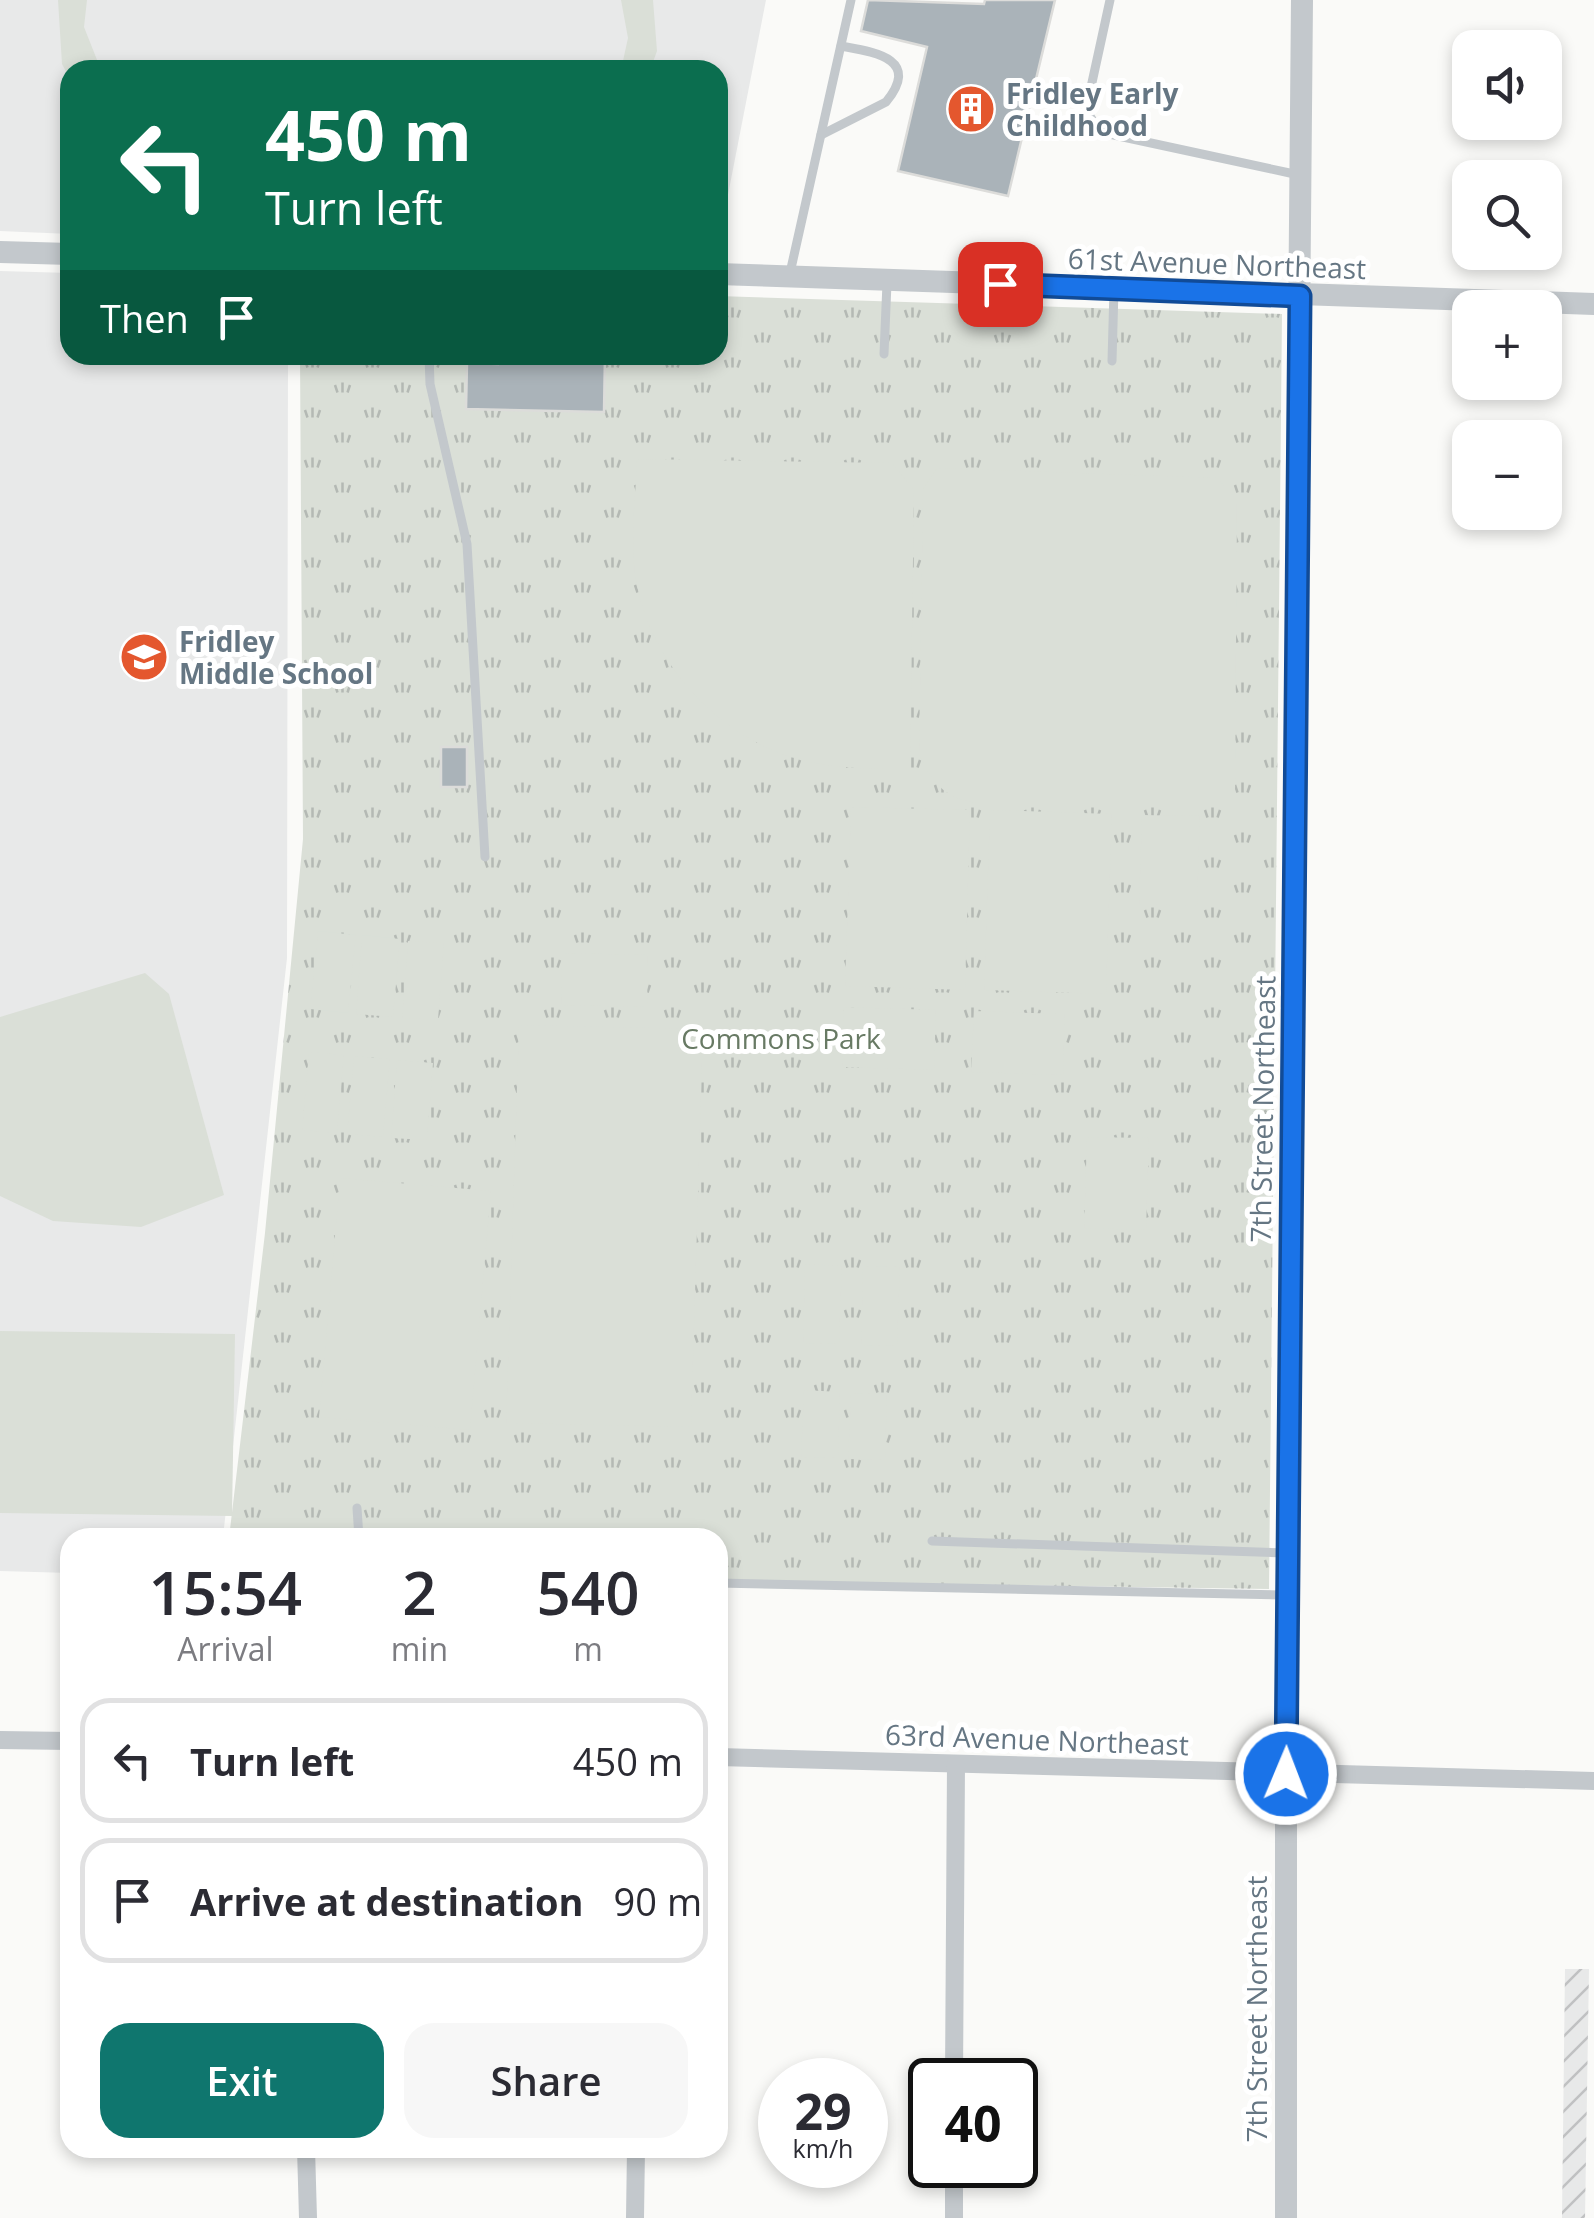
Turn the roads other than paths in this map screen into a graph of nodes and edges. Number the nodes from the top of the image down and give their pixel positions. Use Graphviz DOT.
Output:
graph roads {
  1 [pos="851,0"];
  2 [pos="1110,0"];
  3 [pos="1302,0"];
  4 [pos="841,46"];
  5 [pos="821,135"];
  6 [pos="1301,175"];
  7 [pos="0,252"];
  8 [pos="60,254"];
  9 [pos="728,274"];
  10 [pos="790,276"];
  11 [pos="887,280"];
  12 [pos="1114,289"];
  13 [pos="1300,296"];
  14 [pos="1594,304"];
  15 [pos="884,354"];
  16 [pos="1112,362"];
  17 [pos="429,365"];
  18 [pos="485,857"];
  19 [pos="357,1508"];
  20 [pos="358,1528"];
  21 [pos="932,1542"];
  22 [pos="1288,1554"];
  23 [pos="728,1583"];
  24 [pos="1288,1595"];
  25 [pos="0,1740"];
  26 [pos="60,1741"];
  27 [pos="728,1758"];
  28 [pos="956,1764"];
  29 [pos="1286,1774"];
  30 [pos="1594,1780"];
  31 [pos="954,2058"];
  32 [pos="306,2158"];
  33 [pos="636,2158"];
  34 [pos="954,2188"];
  35 [pos="308,2218"];
  36 [pos="635,2218"];
  37 [pos="954,2218"];
  38 [pos="1286,2218"];
  1 -- 4 [label="lane"];
  2 -- 6 [label="lane"];
  3 -- 6 [label="street, 7th Street Northeast"];
  4 -- 5 [label="lane"];
  4 -- 5 [label="lane"];
  5 -- 10 [label="lane"];
  6 -- 13 [label="street, 7th Street Northeast"];
  7 -- 8 [label="street"];
  9 -- 10 [label="street, 61st Avenue Northeast"];
  10 -- 11 [label="street, 61st Avenue Northeast"];
  11 -- 12 [label="street, 61st Avenue Northeast"];
  11 -- 15 [label="lane"];
  12 -- 13 [label="street, 61st Avenue Northeast"];
  12 -- 16 [label="lane"];
  13 -- 14 [label="street, 61st Avenue Northeast"];
  13 -- 22 [label="street, 7th Street Northeast"];
  17 -- 18 [label="lane"];
  19 -- 20 [label="lane"];
  21 -- 22 [label="lane"];
  22 -- 24 [label="street, 7th Street Northeast"];
  23 -- 24 [label="lane"];
  24 -- 29 [label="street, 7th Street Northeast"];
  25 -- 26 [label="street"];
  27 -- 28 [label="street, 63rd Avenue Northeast"];
  28 -- 29 [label="street, 63rd Avenue Northeast"];
  28 -- 31 [label="street"];
  29 -- 30 [label="street, 63rd Avenue Northeast"];
  29 -- 38 [label="street, 7th Street Northeast"];
  32 -- 35 [label="street"];
  33 -- 36 [label="street"];
  34 -- 37 [label="street"];
}
